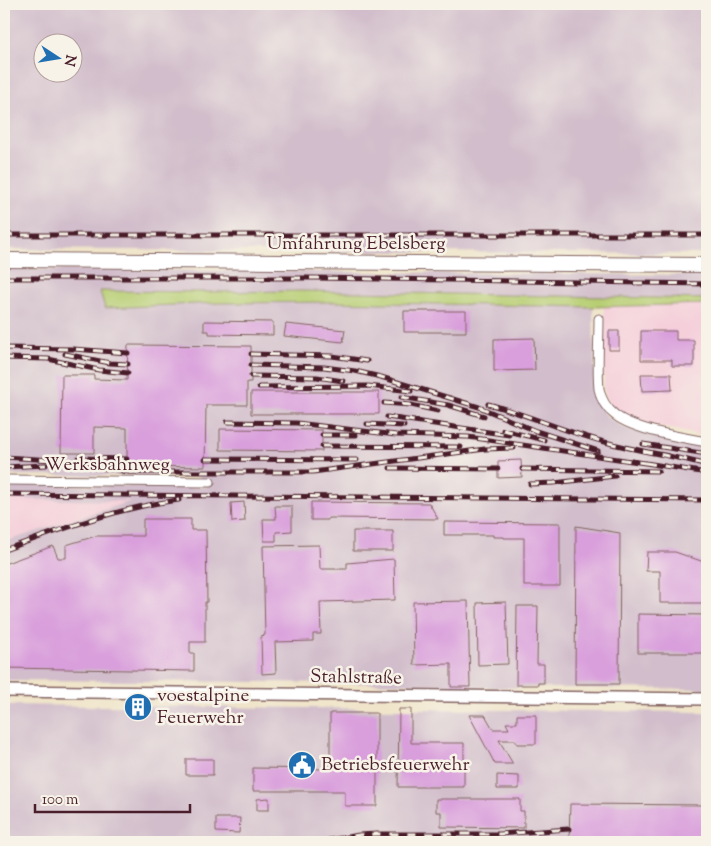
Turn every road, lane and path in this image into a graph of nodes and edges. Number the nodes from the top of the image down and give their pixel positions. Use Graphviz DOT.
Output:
graph roads {
  1 [pos="4,260"];
  2 [pos="707,265"];
  3 [pos="599,319"];
  4 [pos="707,442"];
  5 [pos="4,480"];
  6 [pos="210,482"];
  7 [pos="4,691"];
  8 [pos="707,699"];
  1 -- 2 [label="main road, Umfahrung Ebelsberg"];
  3 -- 4 [label="street"];
  5 -- 6 [label="street, Werksbahnweg"];
  7 -- 8 [label="street, Stahlstraße"];
}
